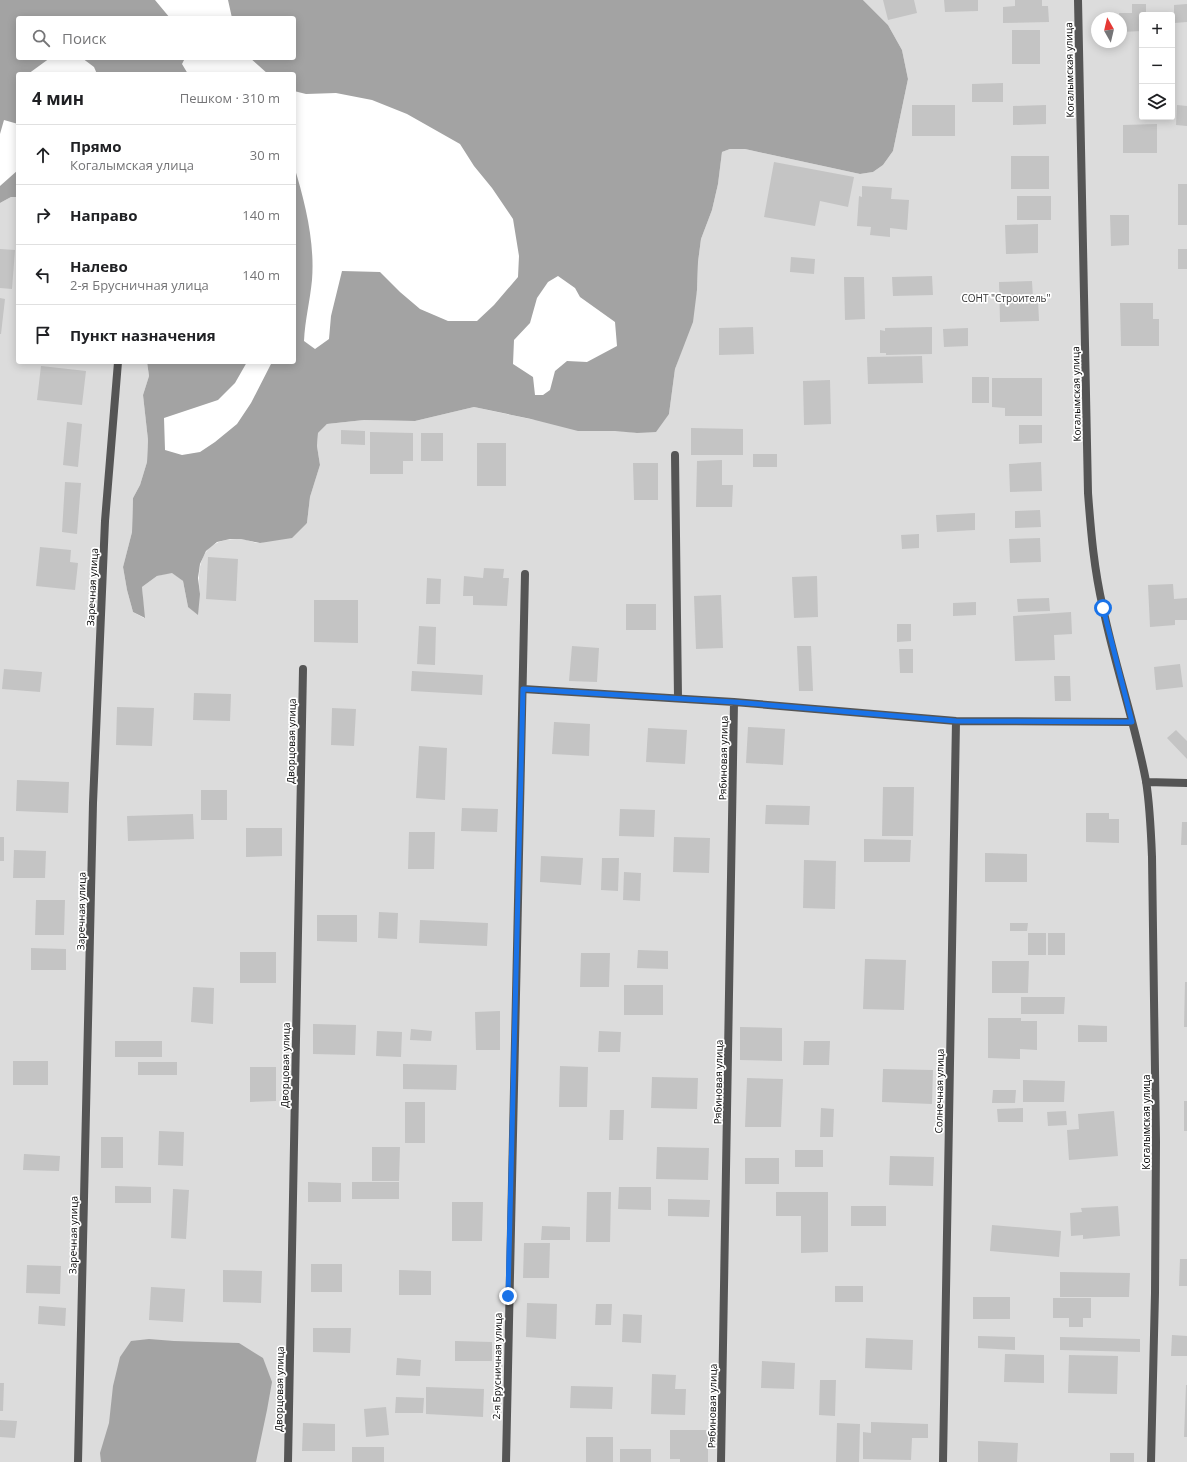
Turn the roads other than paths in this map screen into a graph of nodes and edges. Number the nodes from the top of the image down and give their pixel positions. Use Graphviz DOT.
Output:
graph roads {
  1 [pos="1078,0"];
  2 [pos="118,364"];
  3 [pos="675,455"];
  4 [pos="525,574"];
  5 [pos="303,669"];
  6 [pos="523,689"];
  7 [pos="678,698"];
  8 [pos="734,702"];
  9 [pos="956,721"];
  10 [pos="1132,722"];
  11 [pos="1146,782"];
  12 [pos="1187,783"];
  13 [pos="78,1462"];
  14 [pos="288,1462"];
  15 [pos="506,1462"];
  16 [pos="721,1462"];
  17 [pos="943,1462"];
  18 [pos="1151,1462"];
  1 -- 10 [label="street, Когалымская улица"];
  2 -- 13 [label="street, Заречная улица"];
  3 -- 7 [label="street"];
  4 -- 6 [label="street, 2-я Брусничная улица"];
  5 -- 14 [label="street, Дворцовая улица"];
  6 -- 7 [label="street"];
  6 -- 15 [label="street, 2-я Брусничная улица"];
  7 -- 8 [label="street"];
  8 -- 9 [label="street"];
  8 -- 16 [label="street, Рябиновая улица"];
  9 -- 10 [label="street"];
  9 -- 17 [label="street, Солнечная улица"];
  10 -- 11 [label="street, Когалымская улица"];
  11 -- 12 [label="street"];
  11 -- 18 [label="street, Когалымская улица"];
}
